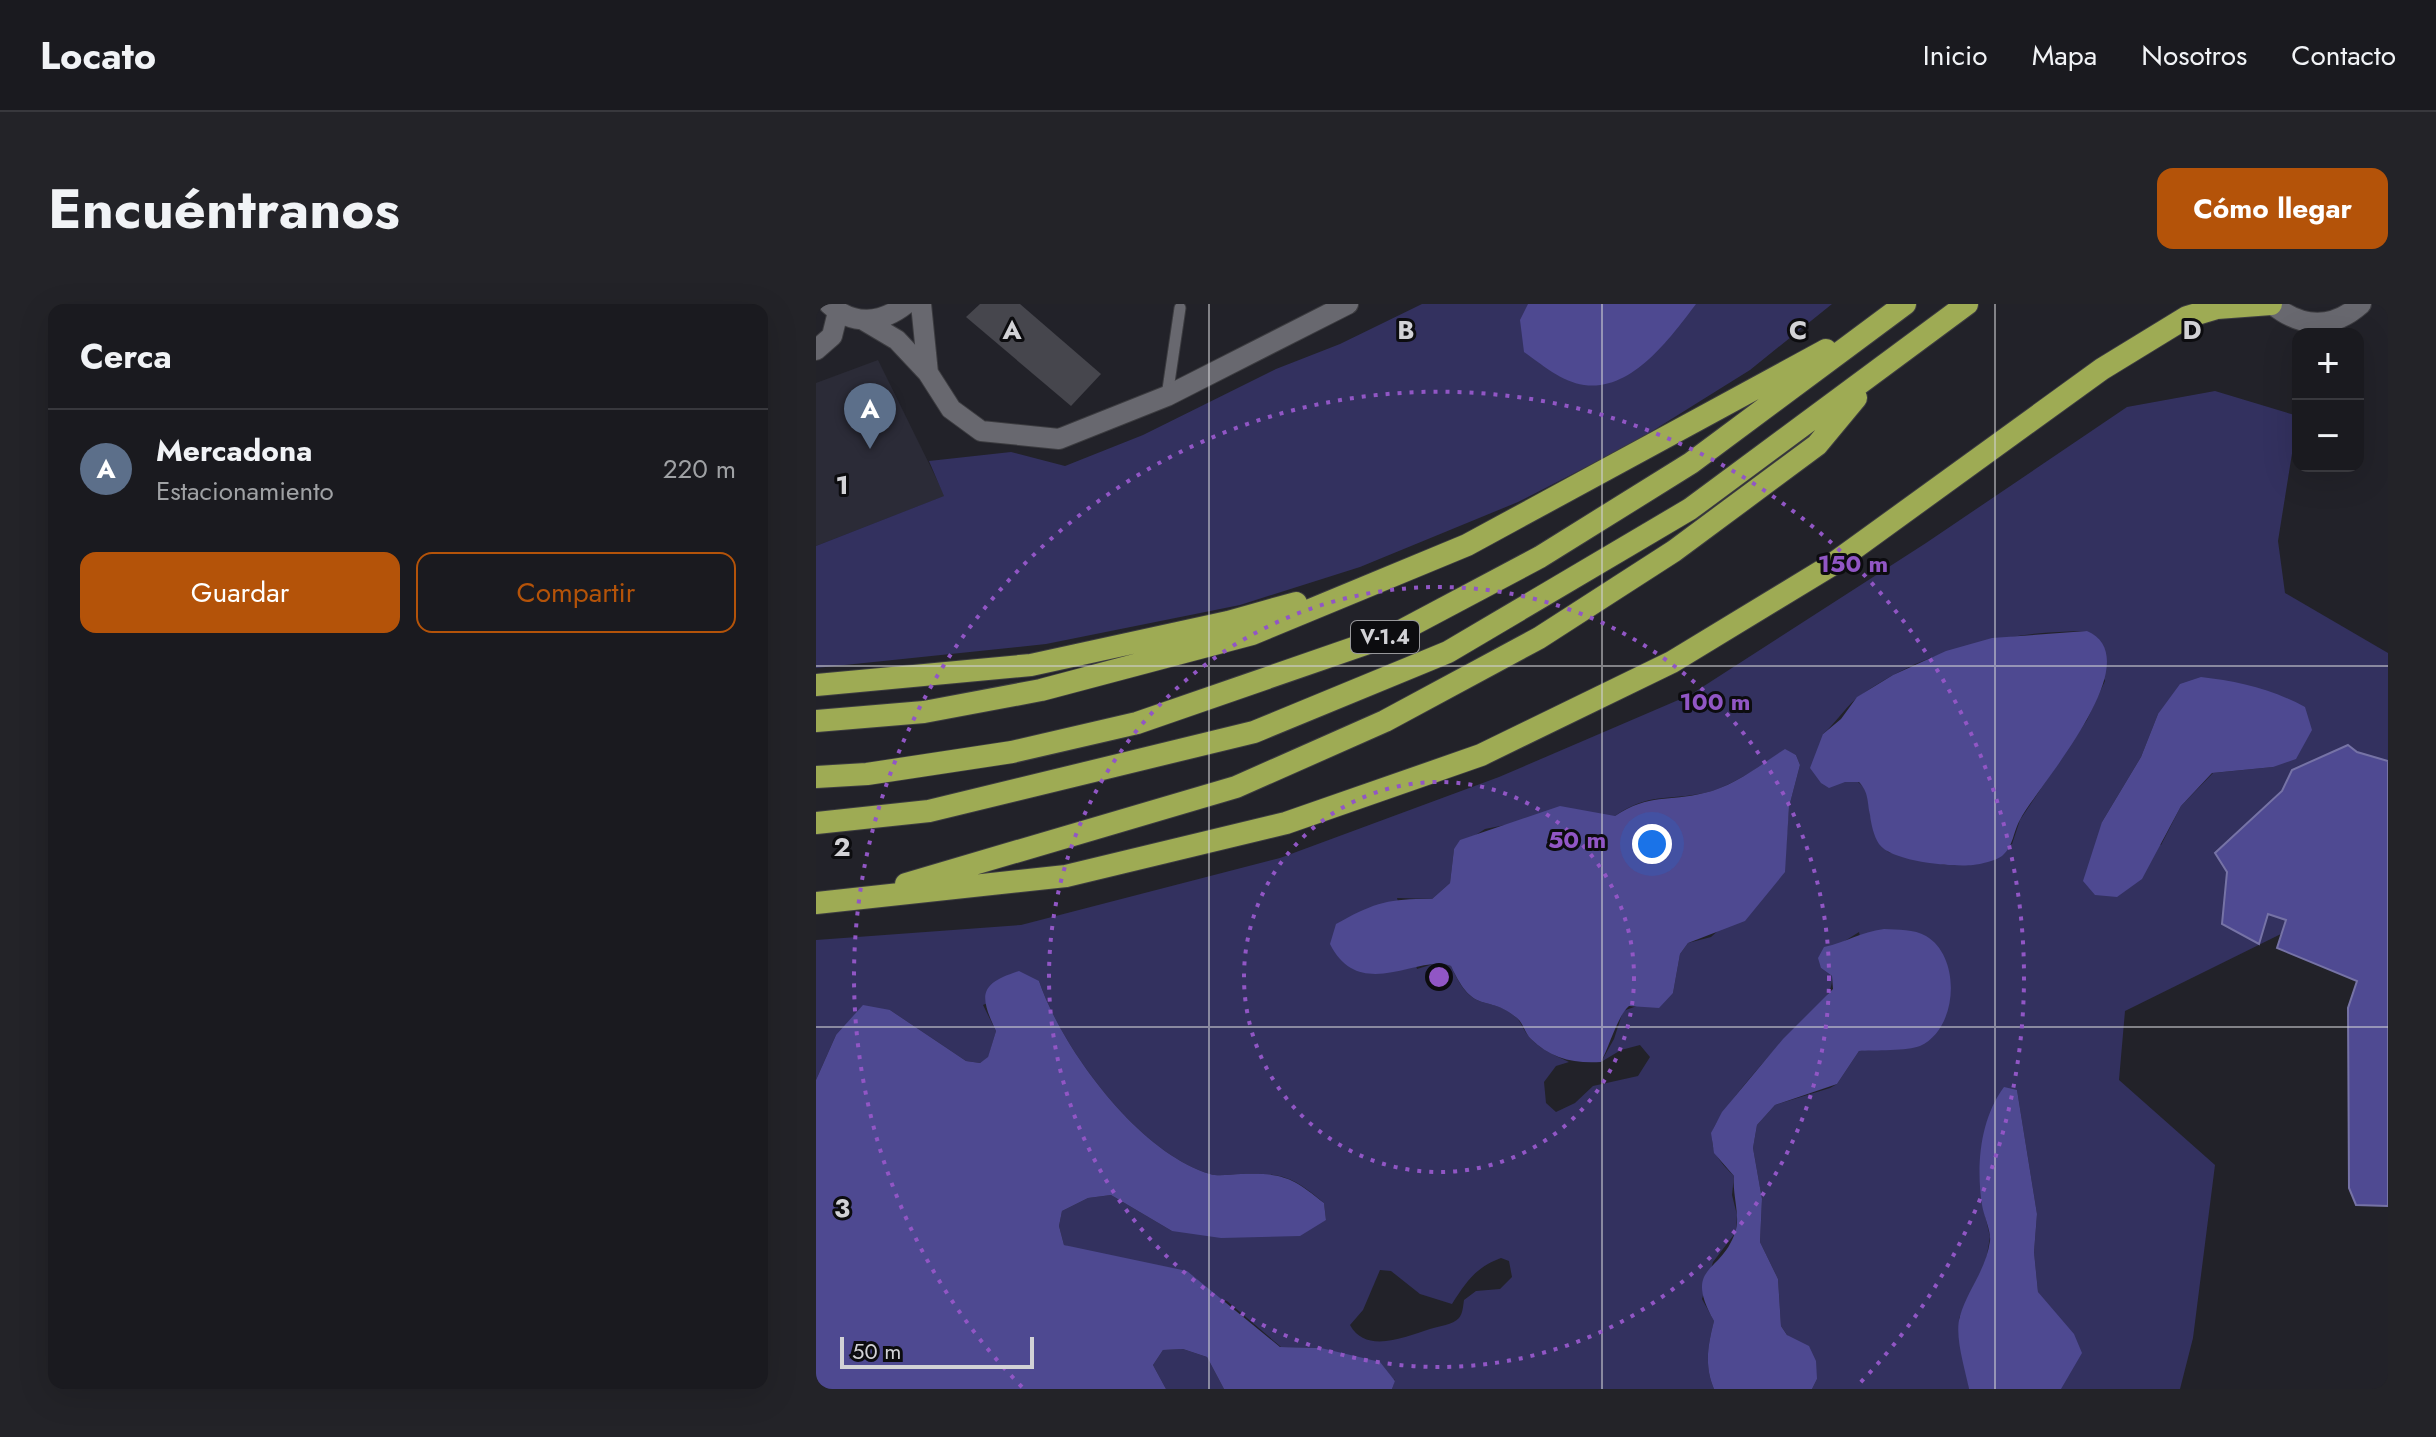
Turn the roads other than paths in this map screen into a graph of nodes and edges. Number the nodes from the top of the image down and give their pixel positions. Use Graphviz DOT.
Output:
graph roads {
  1 [pos="906,304"];
  2 [pos="921,304"];
  3 [pos="1348,304"];
  4 [pos="1905,304"];
  5 [pos="1967,304"];
  6 [pos="2271,304"];
  7 [pos="2361,304"];
  8 [pos="834,308"];
  9 [pos="1180,308"];
  10 [pos="865,321"];
  11 [pos="1881,323"];
  12 [pos="816,350"];
  13 [pos="928,373"];
  14 [pos="1877,373"];
  15 [pos="1167,396"];
  16 [pos="1370,582"];
  17 [pos="816,685"];
  18 [pos="816,721"];
  19 [pos="816,777"];
  20 [pos="816,823"];
  21 [pos="849,901"];
  22 [pos="816,903"];
  1 -- 10 [label="street"];
  2 -- 13 [label="street"];
  3 -- 15 [label="street"];
  4 -- 11 [label="highway, V-1.4"];
  5 -- 14 [label="highway, V-1.4"];
  6 -- 7 [label="street"];
  6 -- 21 [label="highway"];
  8 -- 10 [label="street"];
  8 -- 12 [label="street"];
  9 -- 15 [label="lane"];
  10 -- 13 [label="street"];
  11 -- 16 [label="highway"];
  11 -- 19 [label="highway, V-1.4"];
  13 -- 15 [label="street"];
  14 -- 20 [label="highway, V-1.4"];
  14 -- 21 [label="highway"];
  16 -- 17 [label="highway"];
  16 -- 18 [label="highway"];
  21 -- 22 [label="highway"];
}
